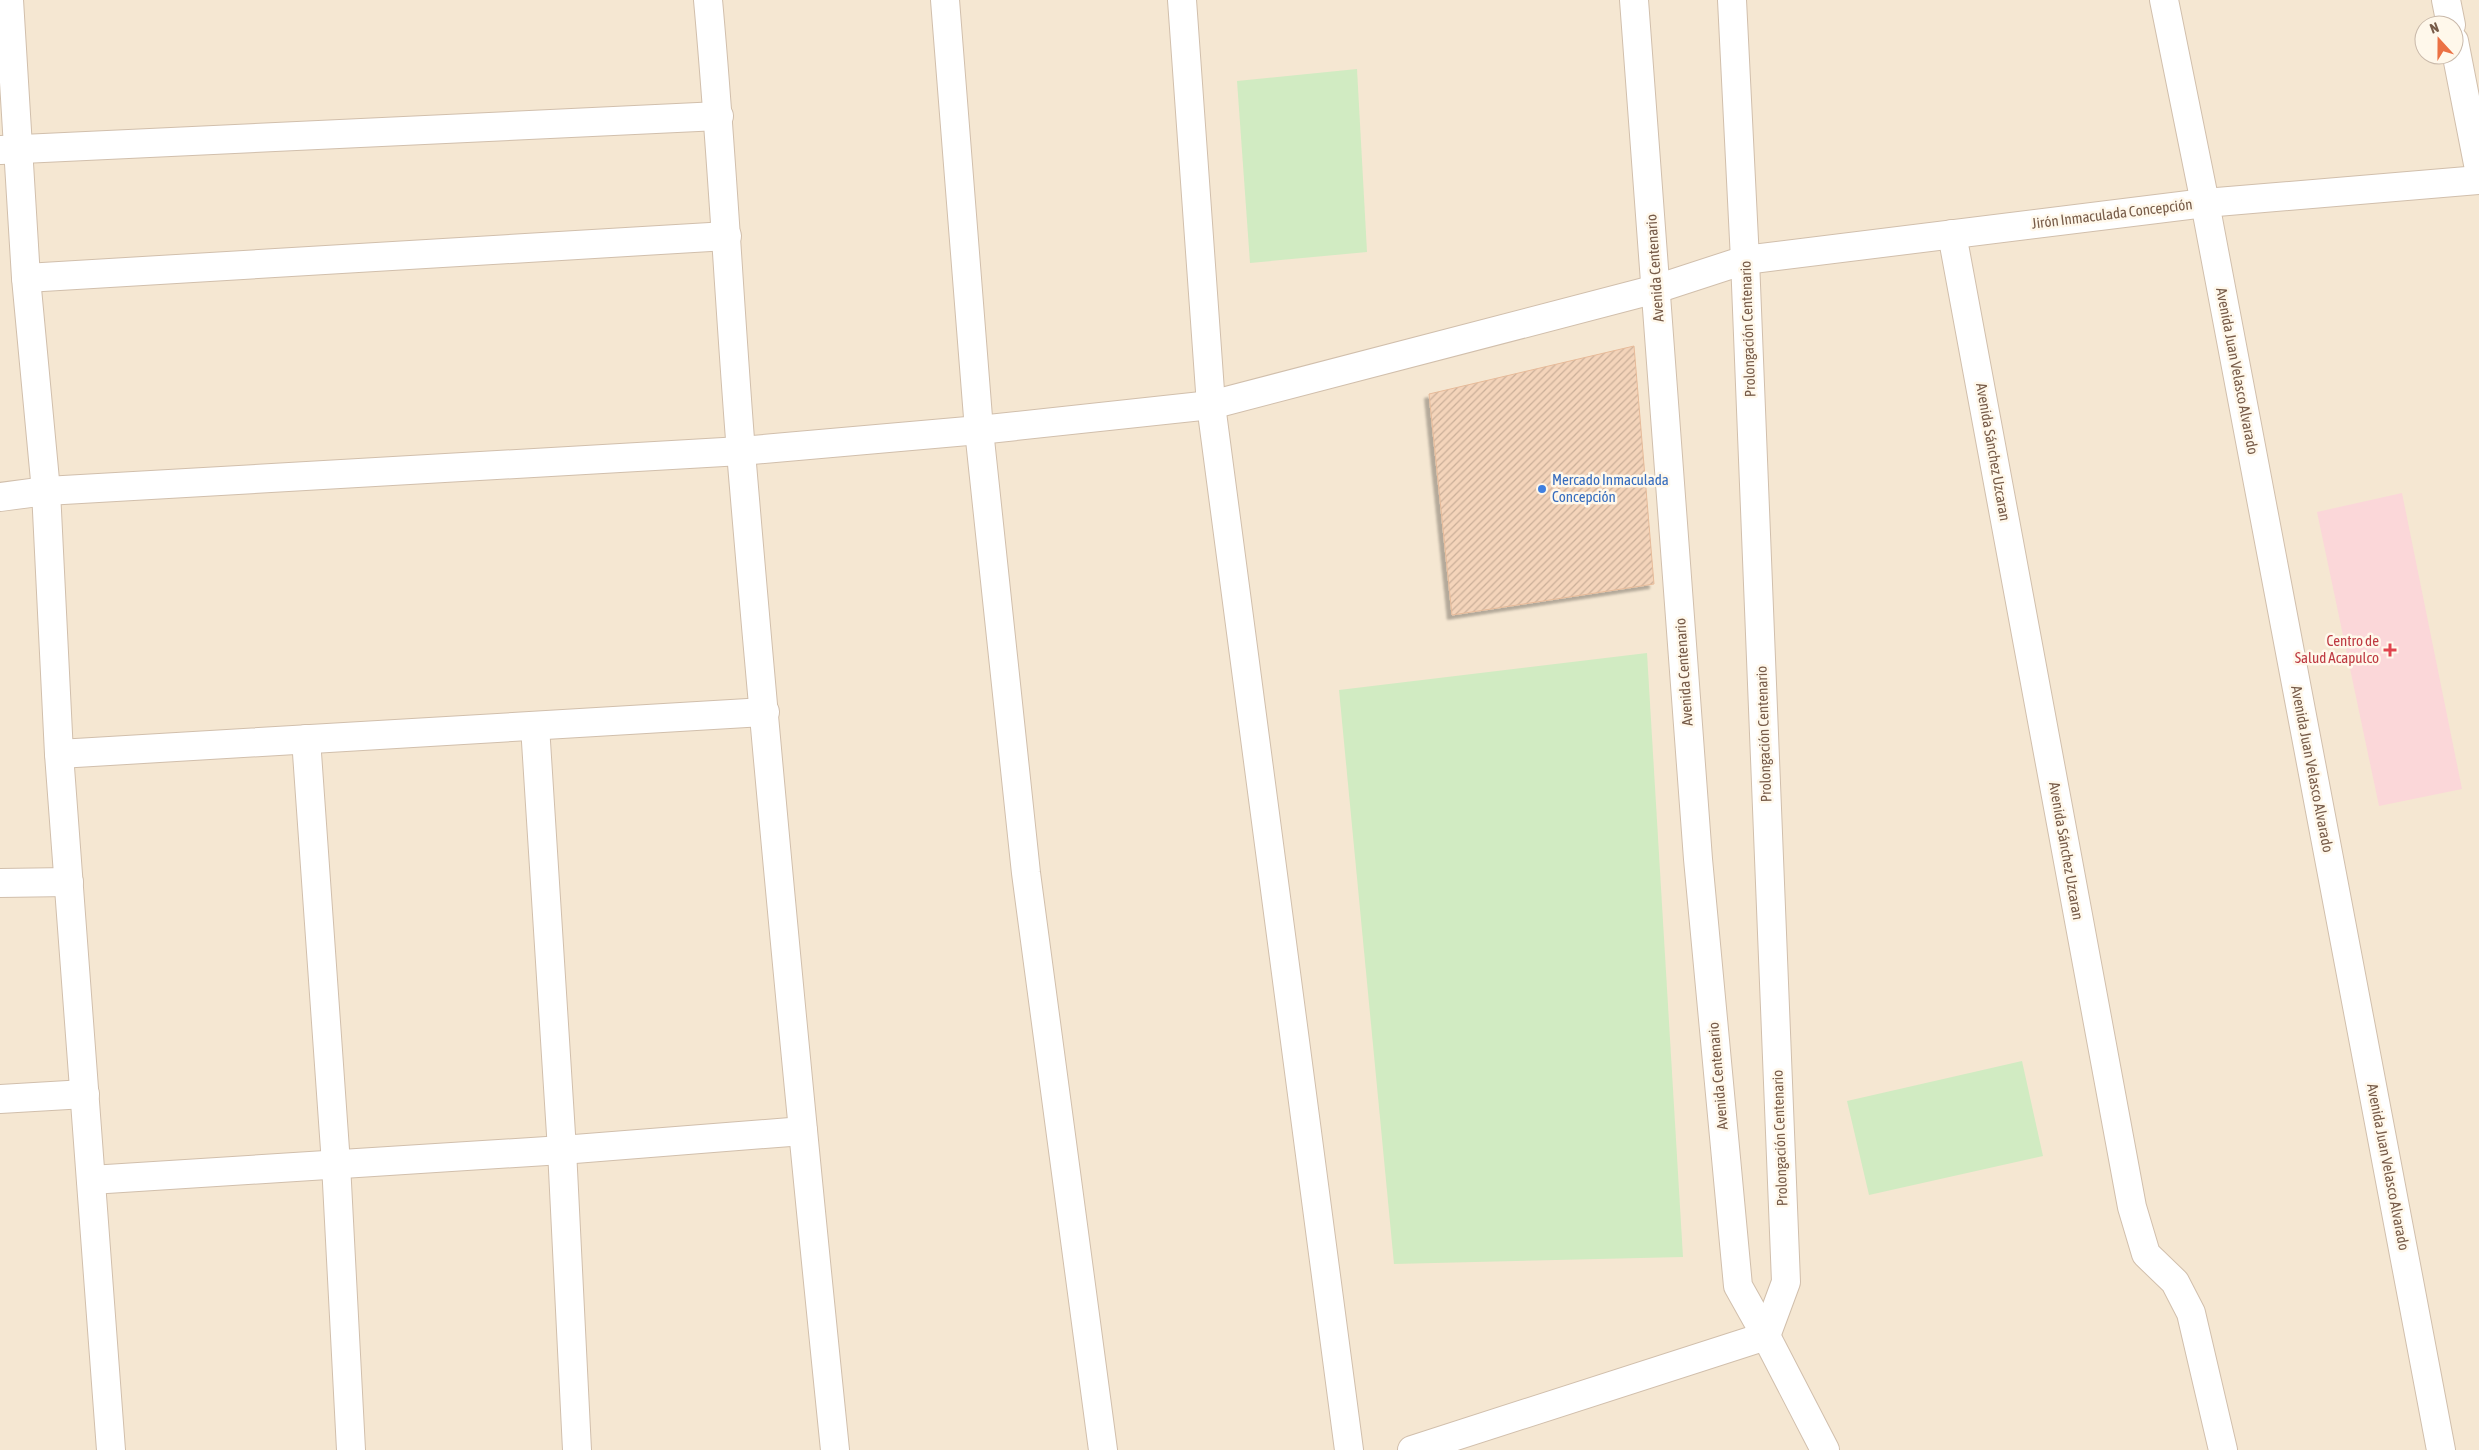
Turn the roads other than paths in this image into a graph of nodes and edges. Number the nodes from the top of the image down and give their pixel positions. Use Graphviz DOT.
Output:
graph roads {
  1 [pos="9,0"];
  2 [pos="708,0"];
  3 [pos="945,0"];
  4 [pos="1182,0"];
  5 [pos="1634,0"];
  6 [pos="1732,0"];
  7 [pos="2164,0"];
  8 [pos="2446,0"];
  9 [pos="2449,15"];
  10 [pos="2459,65"];
  11 [pos="719,116"];
  12 [pos="9,150"];
  13 [pos="2479,170"];
  14 [pos="2479,180"];
  15 [pos="2205,203"];
  16 [pos="1952,234"];
  17 [pos="727,236"];
  18 [pos="1745,260"];
  19 [pos="26,278"];
  20 [pos="1656,289"];
  21 [pos="1211,405"];
  22 [pos="979,430"];
  23 [pos="741,451"];
  24 [pos="46,491"];
  25 [pos="0,497"];
  26 [pos="765,712"];
  27 [pos="534,726"];
  28 [pos="306,739"];
  29 [pos="59,754"];
  30 [pos="69,882"];
  31 [pos="0,883"];
  32 [pos="85,1094"];
  33 [pos="0,1099"];
  34 [pos="803,1131"];
  35 [pos="562,1150"];
  36 [pos="336,1164"];
  37 [pos="91,1180"];
  38 [pos="1766,1336"];
  39 [pos="111,1450"];
  40 [pos="351,1450"];
  41 [pos="577,1450"];
  42 [pos="835,1450"];
  43 [pos="1103,1450"];
  44 [pos="1349,1450"];
  45 [pos="1412,1450"];
  46 [pos="1825,1450"];
  47 [pos="2223,1450"];
  48 [pos="2441,1450"];
  1 -- 12 [label="street"];
  2 -- 11 [label="street"];
  3 -- 22 [label="street"];
  4 -- 21 [label="street"];
  5 -- 20 [label="street, Avenida Centenario"];
  6 -- 18 [label="street, Prolongación Centenario"];
  7 -- 15 [label="street, Avenida Juan Velasco Alvarado"];
  8 -- 9 [label="street"];
  10 -- 13 [label="street"];
  11 -- 12 [label="street"];
  11 -- 17 [label="street"];
  12 -- 19 [label="street"];
  14 -- 15 [label="street, Jirón Inmaculada Concepción"];
  15 -- 16 [label="street, Jirón Inmaculada Concepción"];
  15 -- 48 [label="street, Avenida Juan Velasco Alvarado"];
  16 -- 18 [label="street, Jirón Inmaculada Concepción"];
  16 -- 47 [label="street, Avenida Sánchez Uzcaran"];
  17 -- 19 [label="street"];
  17 -- 23 [label="street"];
  18 -- 20 [label="street, Jirón Inmaculada Concepción"];
  18 -- 38 [label="street, Prolongación Centenario"];
  19 -- 24 [label="street"];
  20 -- 21 [label="street, Jirón Inmaculada Concepción"];
  20 -- 38 [label="street, Avenida Centenario"];
  21 -- 22 [label="street, Jirón Inmaculada Concepción"];
  21 -- 44 [label="street"];
  22 -- 23 [label="street, Jirón Inmaculada Concepción"];
  22 -- 43 [label="street"];
  23 -- 24 [label="street, Jirón Inmaculada Concepción"];
  23 -- 26 [label="street"];
  24 -- 25 [label="street, Jirón Inmaculada Concepción"];
  24 -- 29 [label="street"];
  26 -- 27 [label="street"];
  26 -- 34 [label="street"];
  27 -- 28 [label="street"];
  27 -- 35 [label="street"];
  28 -- 29 [label="street"];
  28 -- 36 [label="street"];
  29 -- 30 [label="street"];
  30 -- 31 [label="street"];
  30 -- 32 [label="street"];
  32 -- 33 [label="street"];
  32 -- 37 [label="street"];
  34 -- 35 [label="street"];
  34 -- 42 [label="street"];
  35 -- 36 [label="street"];
  35 -- 41 [label="street"];
  36 -- 37 [label="street"];
  36 -- 40 [label="street"];
  37 -- 39 [label="street"];
  38 -- 45 [label="street"];
  38 -- 46 [label="street"];
}
